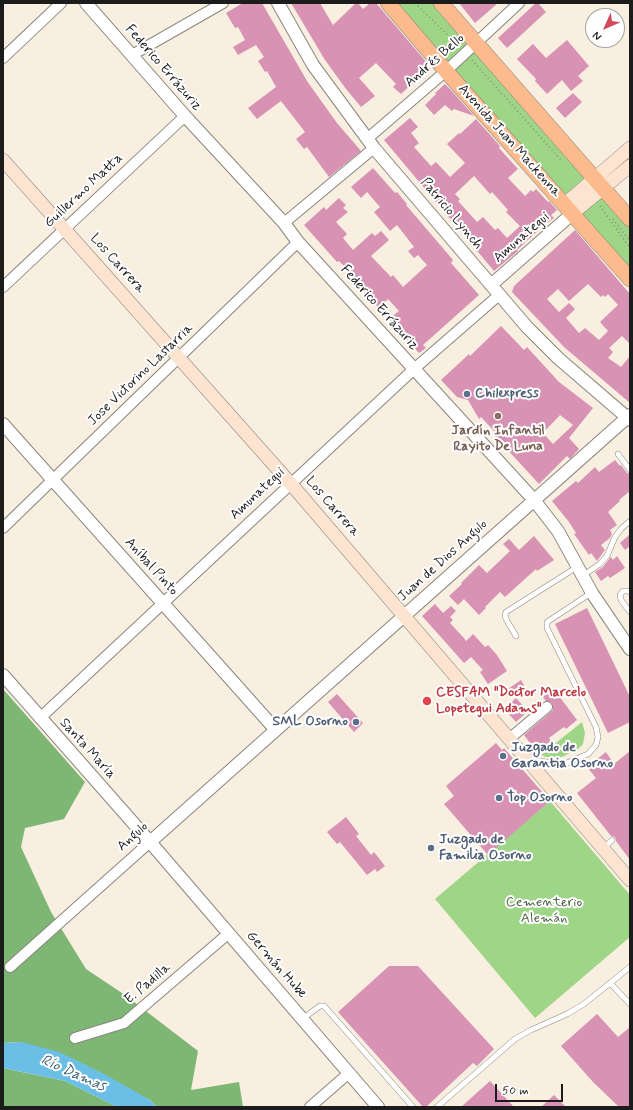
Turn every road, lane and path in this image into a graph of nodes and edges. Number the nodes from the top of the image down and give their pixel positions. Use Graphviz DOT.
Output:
graph roads {
  1 [pos="61,3"];
  2 [pos="86,3"];
  3 [pos="223,3"];
  4 [pos="278,3"];
  5 [pos="388,3"];
  6 [pos="415,3"];
  7 [pos="441,3"];
  8 [pos="519,3"];
  9 [pos="471,48"];
  10 [pos="132,55"];
  11 [pos="3,58"];
  12 [pos="446,70"];
  13 [pos="185,116"];
  14 [pos="371,143"];
  15 [pos="630,148"];
  16 [pos="3,160"];
  17 [pos="564,163"];
  18 [pos="630,166"];
  19 [pos="597,188"];
  20 [pos="569,209"];
  21 [pos="630,219"];
  22 [pos="284,223"];
  23 [pos="65,229"];
  24 [pos="298,242"];
  25 [pos="630,248"];
  26 [pos="630,279"];
  27 [pos="491,285"];
  28 [pos="3,287"];
  29 [pos="500,295"];
  30 [pos="179,357"];
  31 [pos="414,369"];
  32 [pos="629,418"];
  33 [pos="3,424"];
  34 [pos="618,454"];
  35 [pos="630,470"];
  36 [pos="53,480"];
  37 [pos="291,484"];
  38 [pos="534,500"];
  39 [pos="630,521"];
  40 [pos="3,528"];
  41 [pos="580,572"];
  42 [pos="630,592"];
  43 [pos="592,593"];
  44 [pos="163,603"];
  45 [pos="630,612"];
  46 [pos="404,616"];
  47 [pos="516,636"];
  48 [pos="630,649"];
  49 [pos="3,675"];
  50 [pos="547,706"];
  51 [pos="40,718"];
  52 [pos="276,730"];
  53 [pos="509,739"];
  54 [pos="526,758"];
  55 [pos="150,842"];
  56 [pos="630,880"];
  57 [pos="229,933"];
  58 [pos="10,967"];
  59 [pos="630,967"];
  60 [pos="610,983"];
  61 [pos="630,1004"];
  62 [pos="302,1019"];
  63 [pos="75,1038"];
  64 [pos="349,1073"];
  65 [pos="310,1107"];
  66 [pos="378,1107"];
  67 [pos="413,1107"];
  68 [pos="437,1107"];
  1 -- 11 [label="street"];
  2 -- 10 [label="street, Federico Errázuriz"];
  3 -- 10 [label="street"];
  4 -- 14 [label="street, Patricio Lynch"];
  5 -- 12 [label="main road, Avenida Juan Mackenna"];
  6 -- 9 [label="path"];
  7 -- 9 [label="main road"];
  8 -- 9 [label="street, Andrés Bello"];
  9 -- 12 [label="street, Andrés Bello"];
  9 -- 17 [label="path"];
  9 -- 19 [label="main road"];
  10 -- 13 [label="street, Federico Errázuriz"];
  12 -- 14 [label="street, Andrés Bello"];
  12 -- 20 [label="main road, Avenida Juan Mackenna"];
  13 -- 22 [label="street, Federico Errázuriz"];
  13 -- 23 [label="street, Guillermo Matta"];
  14 -- 22 [label="street"];
  14 -- 27 [label="street, Patricio Lynch"];
  15 -- 19 [label="main road"];
  16 -- 23 [label="main road, Los Carrera"];
  18 -- 19 [label="main road"];
  19 -- 20 [label="main road"];
  19 -- 20 [label="main road"];
  19 -- 21 [label="main road"];
  19 -- 25 [label="path"];
  20 -- 26 [label="main road, Avenida Juan Mackenna"];
  20 -- 27 [label="street, Amunategui"];
  22 -- 24 [label="street, Federico Errázuriz"];
  23 -- 28 [label="street, Guillermo Matta"];
  23 -- 30 [label="main road, Los Carrera"];
  24 -- 30 [label="street, Jose Victorino Lastarria"];
  24 -- 31 [label="street, Federico Errázuriz"];
  27 -- 29 [label="street, Patricio Lynch"];
  29 -- 31 [label="street, Amunategui"];
  29 -- 32 [label="street, Patricio Lynch"];
  30 -- 36 [label="street, Jose Victorino Lastarria"];
  30 -- 37 [label="main road, Los Carrera"];
  31 -- 37 [label="street, Amunategui"];
  31 -- 38 [label="street, Federico Errázuriz"];
  32 -- 38 [label="street, Juan de Dios Angulo"];
  33 -- 36 [label="street, Aníbal Pinto"];
  34 -- 35 [label="lane"];
  36 -- 40 [label="street, Jose Victorino Lastarria"];
  36 -- 44 [label="street, Aníbal Pinto"];
  37 -- 44 [label="street, Amunategui"];
  37 -- 46 [label="main road, Los Carrera"];
  38 -- 41 [label="street, Federico Errázuriz"];
  38 -- 46 [label="street, Juan de Dios Angulo"];
  39 -- 41 [label="lane"];
  41 -- 43 [label="street, Federico Errázuriz"];
  41 -- 47 [label="lane"];
  42 -- 45 [label="lane"];
  43 -- 48 [label="street, Federico Errázuriz"];
  43 -- 54 [label="lane"];
  44 -- 51 [label="street, Amunategui"];
  44 -- 52 [label="street, Aníbal Pinto"];
  46 -- 52 [label="street, Juan de Dios Angulo"];
  46 -- 53 [label="main road, Los Carrera"];
  49 -- 51 [label="street, Santa María"];
  50 -- 53 [label="street"];
  51 -- 55 [label="street, Santa María"];
  52 -- 55 [label="street, Angulo"];
  53 -- 54 [label="main road, Los Carrera"];
  54 -- 56 [label="main road, Los Carrera"];
  55 -- 57 [label="street, Germán Hube"];
  55 -- 58 [label="street, Angulo"];
  57 -- 62 [label="street, Germán Hube"];
  57 -- 63 [label="street, E. Padilla"];
  59 -- 60 [label="lane"];
  60 -- 61 [label="lane"];
  60 -- 68 [label="lane"];
  62 -- 64 [label="street, Germán Hube"];
  62 -- 67 [label="lane"];
  64 -- 65 [label="street"];
  64 -- 66 [label="street, Germán Hube"];
}
